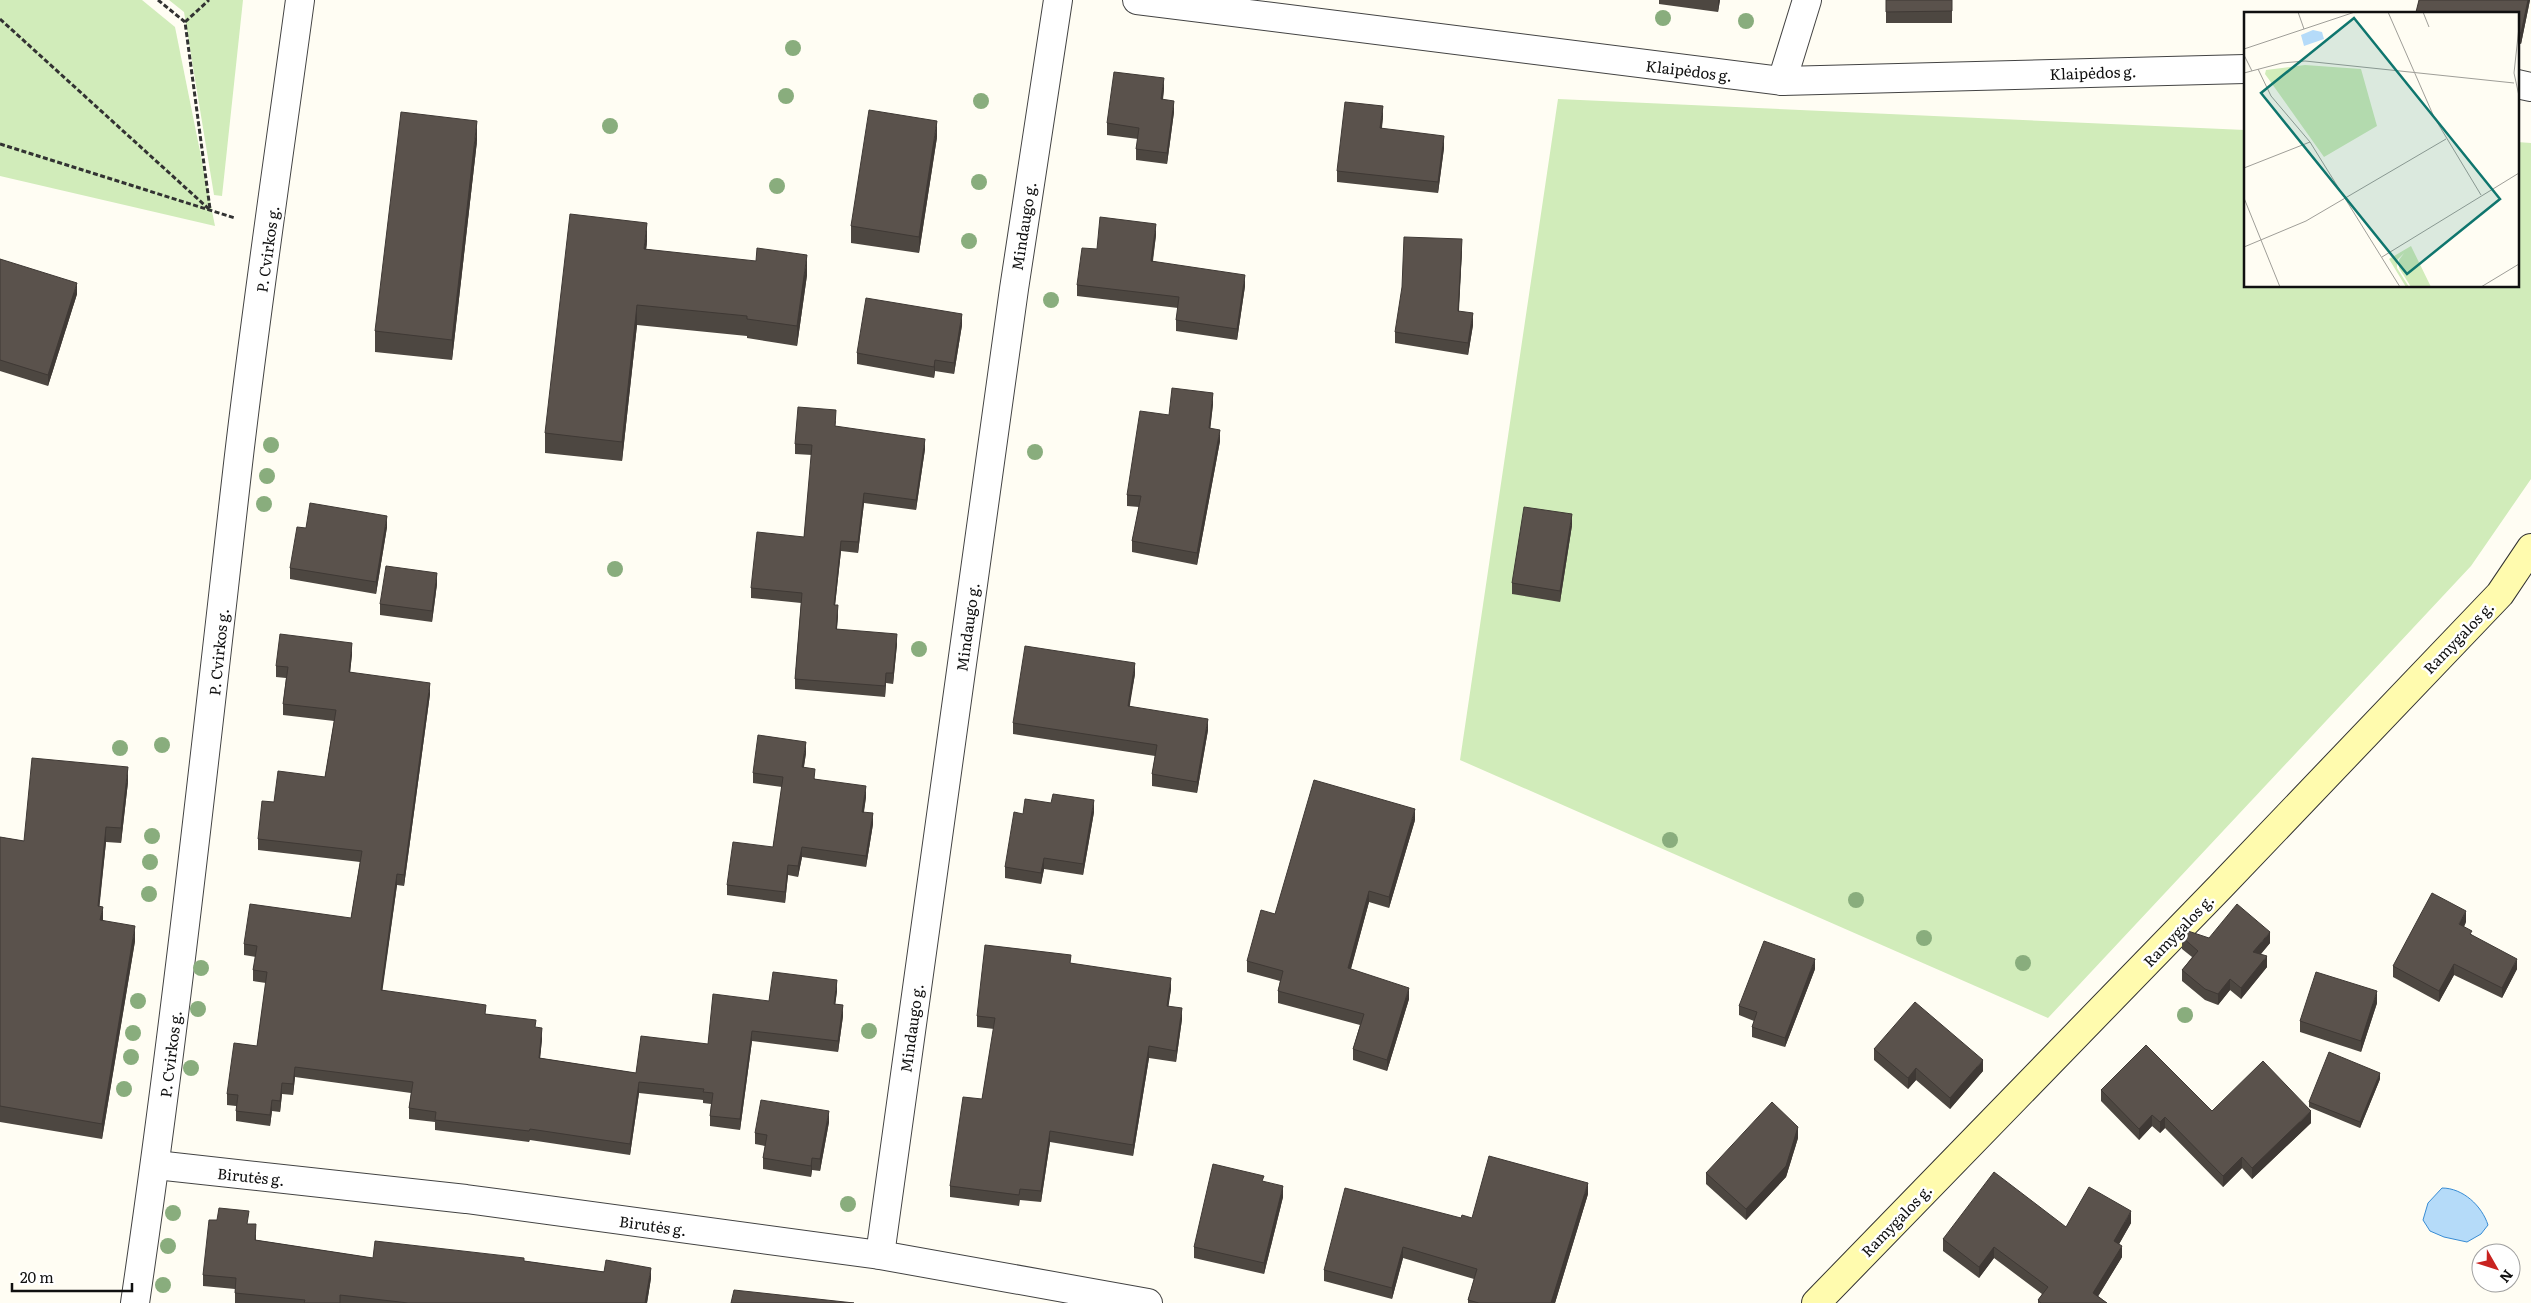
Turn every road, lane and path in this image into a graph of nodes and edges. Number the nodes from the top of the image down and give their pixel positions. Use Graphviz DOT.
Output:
graph roads {
  1 [pos="158,0"];
  2 [pos="209,0"];
  3 [pos="300,0"];
  4 [pos="1058,0"];
  5 [pos="1137,0"];
  6 [pos="1807,0"];
  7 [pos="0,19"];
  8 [pos="186,22"];
  9 [pos="2244,69"];
  10 [pos="1782,81"];
  11 [pos="2518,84"];
  12 [pos="2531,87"];
  13 [pos="0,144"];
  14 [pos="210,210"];
  15 [pos="269,229"];
  16 [pos="2531,548"];
  17 [pos="156,1165"];
  18 [pos="880,1255"];
  19 [pos="135,1303"];
  20 [pos="1148,1303"];
  21 [pos="1816,1303"];
  1 -- 8 [label="path"];
  2 -- 8 [label="path"];
  3 -- 15 [label="street, P. Cvirkos g."];
  4 -- 18 [label="street, Mindaugo g."];
  5 -- 10 [label="street, Klaipėdos g."];
  6 -- 10 [label="street"];
  7 -- 14 [label="path"];
  8 -- 14 [label="path"];
  9 -- 10 [label="street, Klaipėdos g."];
  11 -- 12 [label="street"];
  13 -- 14 [label="path"];
  14 -- 15 [label="path"];
  15 -- 17 [label="street, P. Cvirkos g."];
  16 -- 21 [label="main road, Ramygalos g."];
  17 -- 18 [label="street, Birutės g."];
  17 -- 19 [label="street, P. Cvirkos g."];
  18 -- 20 [label="street, Birutės g."];
}
